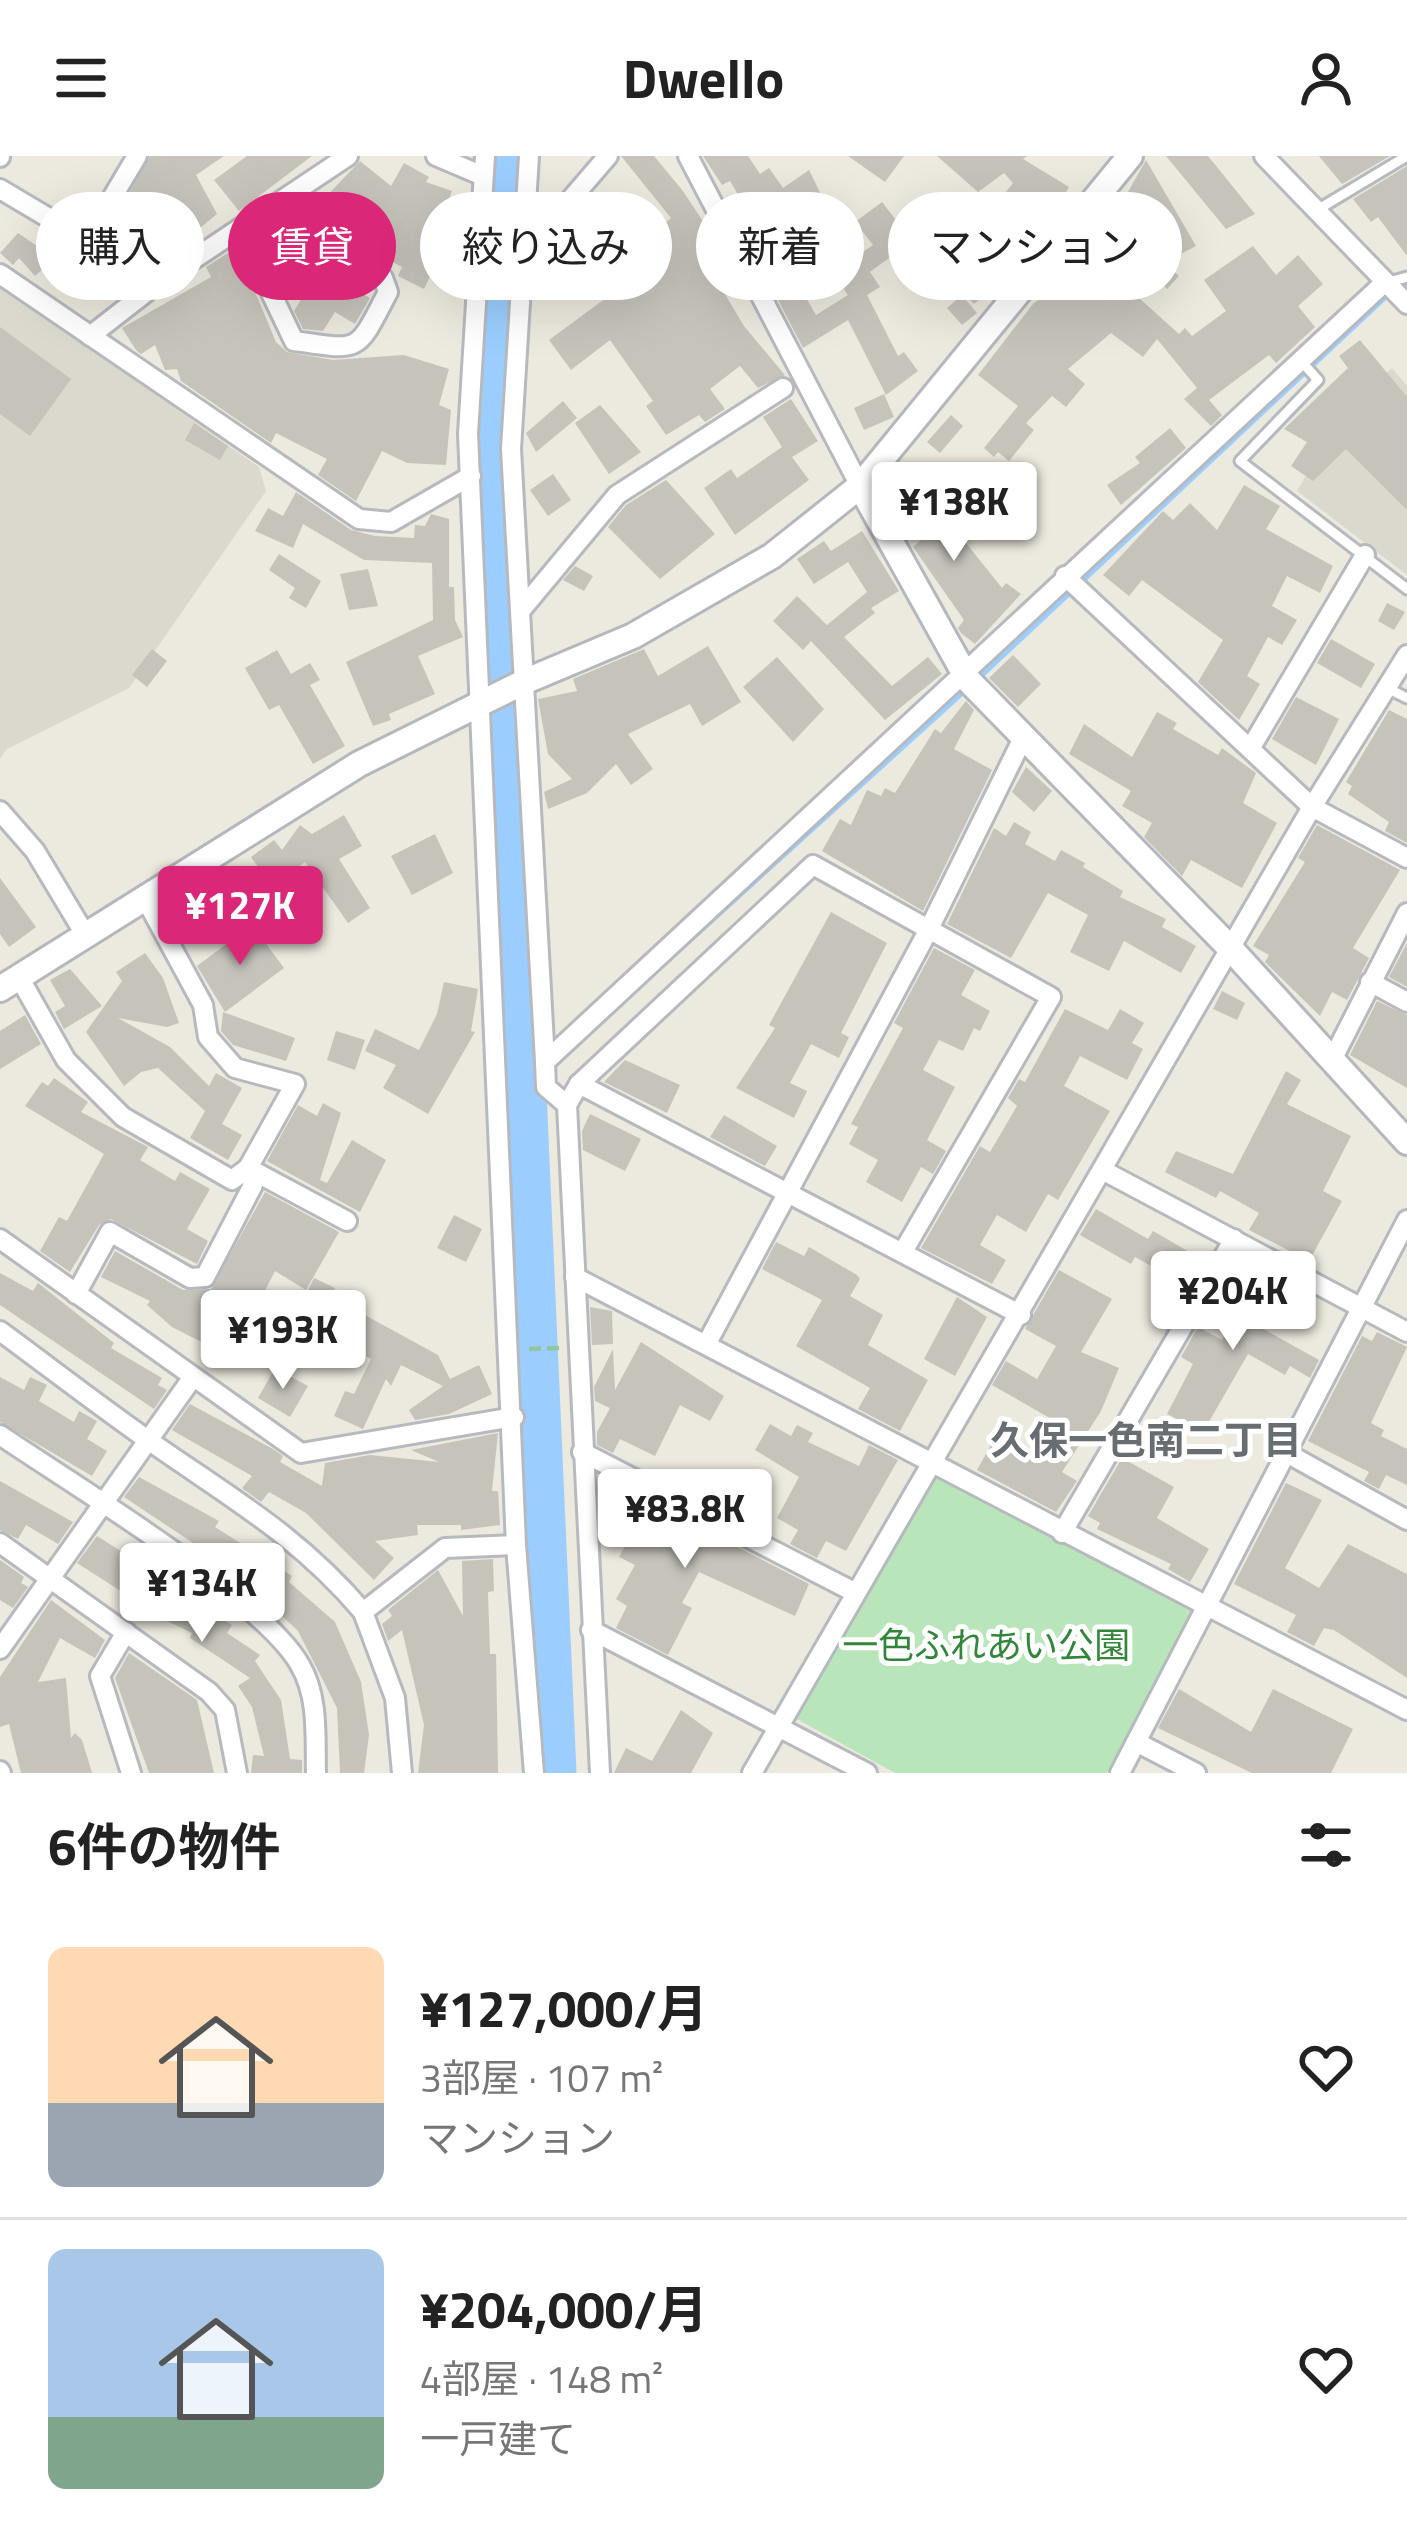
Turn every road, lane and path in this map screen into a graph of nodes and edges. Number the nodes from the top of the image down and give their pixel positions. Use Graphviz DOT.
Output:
graph roads {
  1 [pos="137,156"];
  2 [pos="348,156"];
  3 [pos="436,156"];
  4 [pos="529,156"];
  5 [pos="608,156"];
  6 [pos="688,156"];
  7 [pos="1130,156"];
  8 [pos="1264,156"];
  9 [pos="1407,156"];
  10 [pos="484,166"];
  11 [pos="0,189"];
  12 [pos="116,192"];
  13 [pos="298,192"];
  14 [pos="526,192"];
  15 [pos="577,192"];
  16 [pos="36,210"];
  17 [pos="1317,210"];
  18 [pos="0,274"];
  19 [pos="1407,278"];
  20 [pos="1384,284"];
  21 [pos="136,300"];
  22 [pos="274,300"];
  23 [pos="384,300"];
  24 [pos="518,300"];
  25 [pos="1407,304"];
  26 [pos="90,336"];
  27 [pos="1299,359"];
  28 [pos="783,388"];
  29 [pos="471,476"];
  30 [pos="860,486"];
  31 [pos="1364,556"];
  32 [pos="1065,576"];
  33 [pos="1407,589"];
  34 [pos="521,610"];
  35 [pos="1407,655"];
  36 [pos="964,674"];
  37 [pos="526,681"];
  38 [pos="1387,688"];
  39 [pos="1407,698"];
  40 [pos="483,702"];
  41 [pos="1023,738"];
  42 [pos="1250,749"];
  43 [pos="1312,807"];
  44 [pos="0,812"];
  45 [pos="1407,858"];
  46 [pos="145,898"];
  47 [pos="1407,913"];
  48 [pos="928,931"];
  49 [pos="86,936"];
  50 [pos="1231,949"];
  51 [pos="1370,982"];
  52 [pos="10,983"];
  53 [pos="1407,1002"];
  54 [pos="1330,1062"];
  55 [pos="545,1064"];
  56 [pos="579,1084"];
  57 [pos="567,1106"];
  58 [pos="1407,1142"];
  59 [pos="248,1168"];
  60 [pos="1104,1171"];
  61 [pos="785,1194"];
  62 [pos="1407,1220"];
  63 [pos="347,1221"];
  64 [pos="0,1239"];
  65 [pos="1234,1239"];
  66 [pos="904,1250"];
  67 [pos="575,1277"];
  68 [pos="76,1294"];
  69 [pos="1364,1309"];
  70 [pos="1021,1315"];
  71 [pos="0,1330"];
  72 [pos="1407,1332"];
  73 [pos="707,1343"];
  74 [pos="578,1348"];
  75 [pos="511,1349"];
  76 [pos="193,1377"];
  77 [pos="514,1417"];
  78 [pos="0,1435"];
  79 [pos="148,1440"];
  80 [pos="1283,1451"];
  81 [pos="582,1452"];
  82 [pos="934,1460"];
  83 [pos="101,1504"];
  84 [pos="1407,1520"];
  85 [pos="1063,1533"];
  86 [pos="0,1543"];
  87 [pos="516,1545"];
  88 [pos="49,1577"];
  89 [pos="856,1593"];
  90 [pos="1206,1604"];
  91 [pos="363,1612"];
  92 [pos="591,1630"];
  93 [pos="126,1632"];
  94 [pos="0,1649"];
  95 [pos="1407,1710"];
  96 [pos="780,1727"];
  97 [pos="1136,1742"];
  98 [pos="130,1773"];
  99 [pos="237,1773"];
  100 [pos="316,1773"];
  101 [pos="402,1773"];
  102 [pos="533,1773"];
  103 [pos="600,1773"];
  104 [pos="752,1773"];
  105 [pos="867,1773"];
  106 [pos="1120,1773"];
  107 [pos="1196,1773"];
  1 -- 12 [label="street"];
  2 -- 13 [label="street"];
  3 -- 10 [label="street"];
  4 -- 14 [label="street"];
  5 -- 15 [label="street"];
  6 -- 30 [label="street"];
  7 -- 30 [label="street"];
  8 -- 17 [label="street"];
  9 -- 17 [label="lane"];
  10 -- 29 [label="street"];
  11 -- 16 [label="street"];
  17 -- 20 [label="street"];
  18 -- 26 [label="street"];
  19 -- 20 [label="lane"];
  20 -- 25 [label="street"];
  20 -- 27 [label="street"];
  21 -- 26 [label="street"];
  22 -- 23 [label="street"];
  24 -- 34 [label="street"];
  26 -- 29 [label="street"];
  27 -- 31 [label="lane"];
  27 -- 32 [label="street"];
  28 -- 34 [label="street"];
  29 -- 40 [label="street"];
  30 -- 36 [label="street"];
  30 -- 37 [label="street"];
  31 -- 33 [label="lane"];
  31 -- 42 [label="street"];
  32 -- 36 [label="street"];
  32 -- 42 [label="street"];
  34 -- 37 [label="street"];
  35 -- 38 [label="street"];
  36 -- 41 [label="street"];
  36 -- 55 [label="street"];
  37 -- 40 [label="street"];
  37 -- 55 [label="street"];
  38 -- 39 [label="lane"];
  38 -- 43 [label="street"];
  40 -- 46 [label="street"];
  40 -- 75 [label="street"];
  41 -- 48 [label="street"];
  41 -- 50 [label="street"];
  42 -- 43 [label="street"];
  43 -- 45 [label="street"];
  43 -- 50 [label="street"];
  44 -- 49 [label="street"];
  46 -- 49 [label="street"];
  46 -- 59 [label="street"];
  47 -- 51 [label="street"];
  48 -- 56 [label="street"];
  48 -- 61 [label="street"];
  48 -- 66 [label="street"];
  49 -- 52 [label="street"];
  50 -- 54 [label="street"];
  50 -- 60 [label="street"];
  51 -- 53 [label="street"];
  51 -- 54 [label="street"];
  52 -- 59 [label="street"];
  54 -- 58 [label="street"];
  55 -- 57 [label="street"];
  56 -- 57 [label="street"];
  56 -- 61 [label="street"];
  57 -- 67 [label="street"];
  59 -- 63 [label="street"];
  59 -- 68 [label="street"];
  60 -- 65 [label="street"];
  60 -- 70 [label="street"];
  61 -- 66 [label="street"];
  61 -- 73 [label="street"];
  62 -- 69 [label="street"];
  64 -- 68 [label="street"];
  65 -- 69 [label="street"];
  65 -- 85 [label="street"];
  66 -- 70 [label="street"];
  67 -- 73 [label="street"];
  67 -- 74 [label="street"];
  68 -- 76 [label="street"];
  69 -- 72 [label="street"];
  69 -- 80 [label="street"];
  70 -- 82 [label="street"];
  71 -- 79 [label="street"];
  73 -- 82 [label="street"];
  74 -- 75 [label="path"];
  74 -- 81 [label="street"];
  75 -- 77 [label="street"];
  76 -- 77 [label="street"];
  76 -- 79 [label="street"];
  77 -- 87 [label="street"];
  78 -- 83 [label="street"];
  79 -- 83 [label="street"];
  79 -- 91 [label="street"];
  80 -- 84 [label="street"];
  80 -- 90 [label="street"];
  81 -- 89 [label="street"];
  81 -- 92 [label="street"];
  82 -- 85 [label="street"];
  82 -- 89 [label="street"];
  83 -- 88 [label="street"];
  83 -- 100 [label="street"];
  85 -- 90 [label="street"];
  86 -- 88 [label="street"];
  87 -- 91 [label="street"];
  87 -- 102 [label="street"];
  88 -- 93 [label="street"];
  88 -- 94 [label="street"];
  89 -- 96 [label="street"];
  90 -- 95 [label="street"];
  90 -- 97 [label="street"];
  91 -- 101 [label="street"];
  92 -- 96 [label="street"];
  92 -- 103 [label="street"];
  93 -- 98 [label="street"];
  93 -- 99 [label="street"];
  96 -- 104 [label="street"];
  96 -- 105 [label="street"];
  97 -- 106 [label="street"];
  97 -- 107 [label="street"];
}
